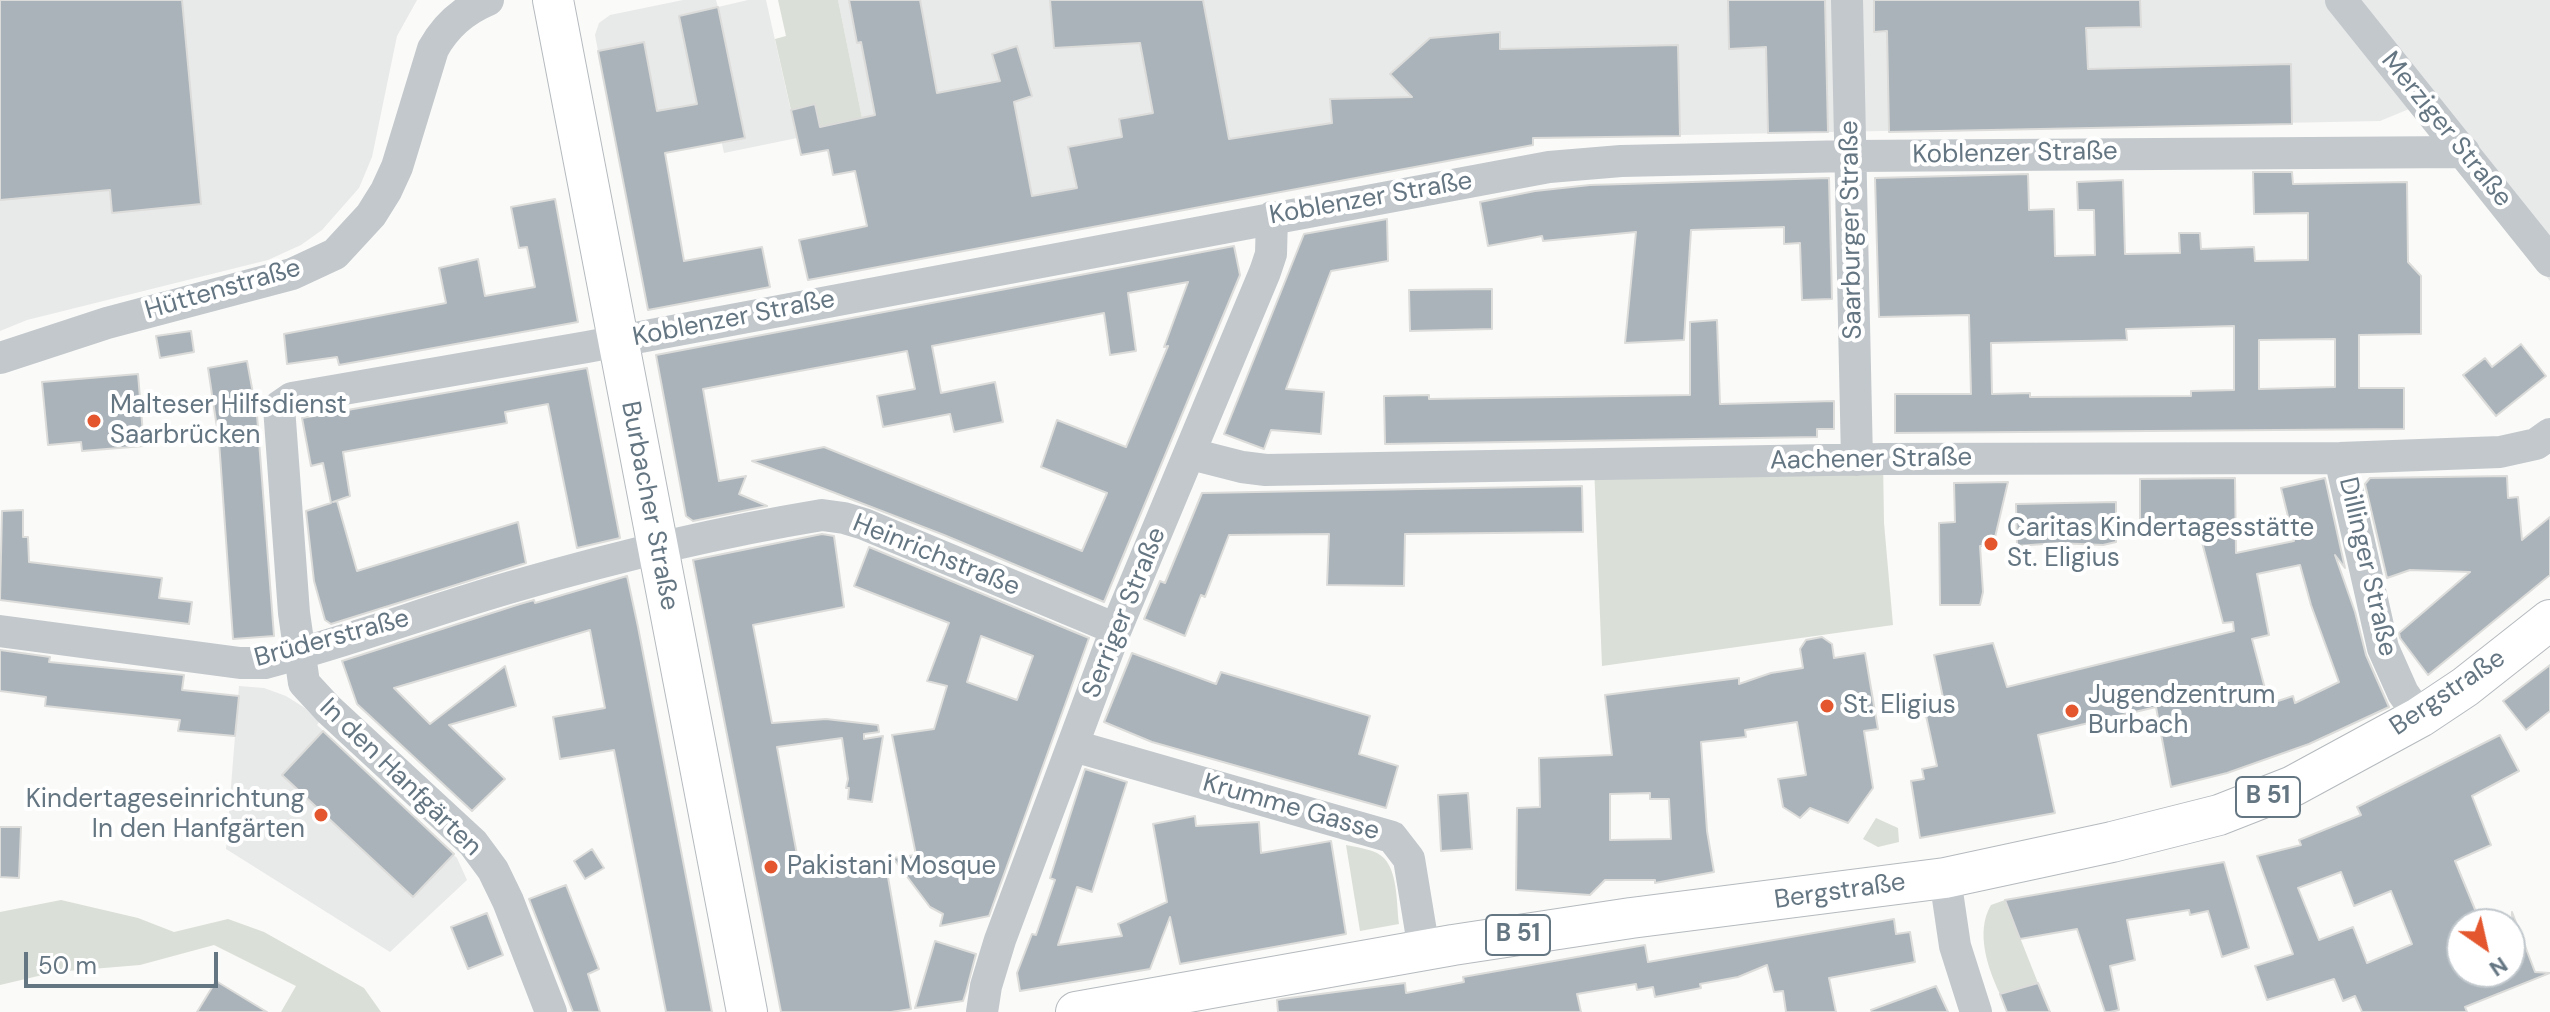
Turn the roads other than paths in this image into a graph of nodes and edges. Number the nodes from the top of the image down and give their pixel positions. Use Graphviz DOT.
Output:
graph roads {
  1 [pos="488,0"];
  2 [pos="553,0"];
  3 [pos="1847,0"];
  4 [pos="2341,0"];
  5 [pos="2464,152"];
  6 [pos="1851,156"];
  7 [pos="1272,217"];
  8 [pos="2550,261"];
  9 [pos="617,341"];
  10 [pos="0,358"];
  11 [pos="292,398"];
  12 [pos="2550,434"];
  13 [pos="1191,454"];
  14 [pos="2340,458"];
  15 [pos="1857,460"];
  16 [pos="658,550"];
  17 [pos="2550,620"];
  18 [pos="1116,629"];
  19 [pos="0,631"];
  20 [pos="298,654"];
  21 [pos="2420,717"];
  22 [pos="1074,746"];
  23 [pos="1945,878"];
  24 [pos="1424,950"];
  25 [pos="1088,1011"];
  26 [pos="551,1012"];
  27 [pos="747,1012"];
  28 [pos="982,1012"];
  29 [pos="1976,1012"];
  1 -- 10 [label="street, Hüttenstraße"];
  2 -- 9 [label="main road, Burbacher Straße"];
  3 -- 6 [label="street, Saarburger Straße"];
  4 -- 5 [label="street, Merziger Straße"];
  5 -- 6 [label="street, Koblenzer Straße"];
  5 -- 8 [label="street, Merziger Straße"];
  6 -- 7 [label="street, Koblenzer Straße"];
  6 -- 15 [label="street, Saarburger Straße"];
  7 -- 9 [label="street, Koblenzer Straße"];
  7 -- 13 [label="street, Serriger Straße"];
  9 -- 11 [label="street, Koblenzer Straße"];
  9 -- 16 [label="main road, Burbacher Straße"];
  11 -- 20 [label="street, In den Hanfgärten"];
  12 -- 14 [label="street, Aachener Straße"];
  13 -- 15 [label="street, Aachener Straße"];
  13 -- 18 [label="street, Serriger Straße"];
  14 -- 15 [label="street, Aachener Straße"];
  14 -- 21 [label="street, Dillinger Straße"];
  16 -- 18 [label="street, Heinrichstraße"];
  16 -- 20 [label="street, Brüderstraße"];
  16 -- 27 [label="main road, Burbacher Straße"];
  17 -- 21 [label="main road, Bergstraße / B 51"];
  18 -- 22 [label="street, Serriger Straße"];
  19 -- 20 [label="street, Brüderstraße"];
  20 -- 26 [label="street, In den Hanfgärten"];
  21 -- 23 [label="main road, Bergstraße / B 51"];
  22 -- 24 [label="street, Krumme Gasse"];
  22 -- 28 [label="street, Serriger Straße"];
  23 -- 24 [label="main road, Bergstraße / B 51"];
  23 -- 29 [label="street"];
  24 -- 25 [label="main road, Bergstraße / B 51"];
}
